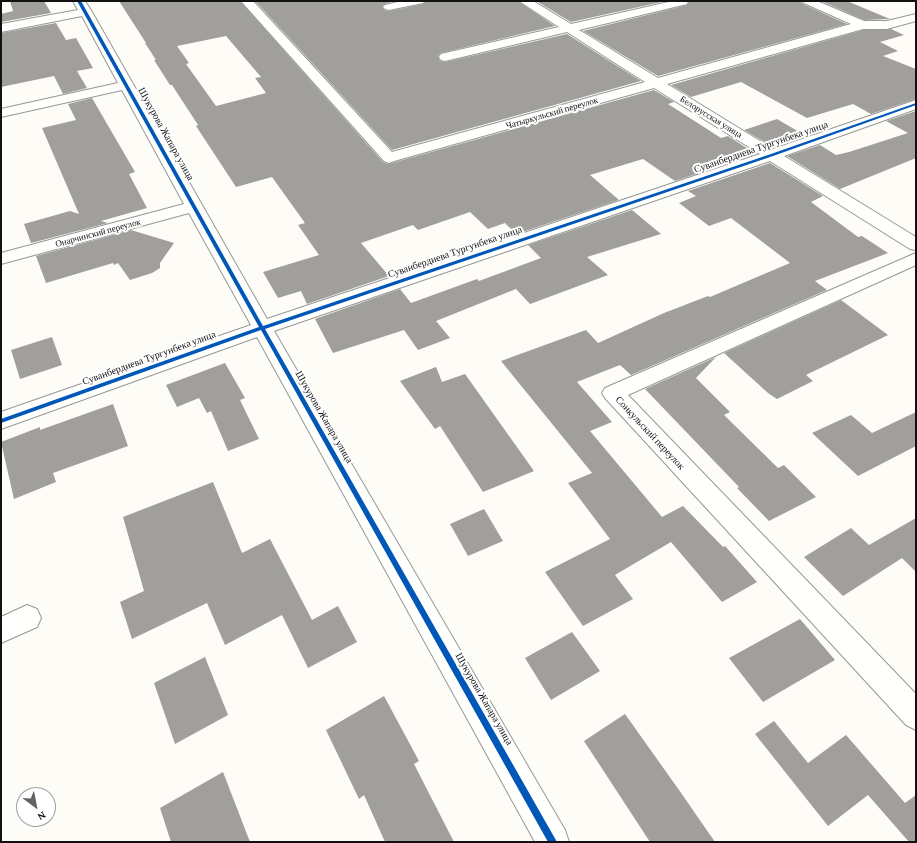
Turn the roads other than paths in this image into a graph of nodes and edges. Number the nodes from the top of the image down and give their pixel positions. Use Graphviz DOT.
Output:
graph roads {
  1 [pos="247,1"];
  2 [pos="419,1"];
  3 [pos="526,1"];
  4 [pos="808,1"];
  5 [pos="683,2"];
  6 [pos="83,7"];
  7 [pos="389,7"];
  8 [pos="916,17"];
  9 [pos="862,25"];
  10 [pos="1,28"];
  11 [pos="568,28"];
  12 [pos="445,57"];
  13 [pos="657,83"];
  14 [pos="128,85"];
  15 [pos="916,104"];
  16 [pos="1,113"];
  17 [pos="772,154"];
  18 [pos="195,206"];
  19 [pos="916,245"];
  20 [pos="916,258"];
  21 [pos="1,259"];
  22 [pos="262,328"];
  23 [pos="1,421"];
  24 [pos="27,618"];
  25 [pos="1,630"];
  26 [pos="916,715"];
  27 [pos="553,842"];
  1 -- 13 [label="street, Чатыркульский переулок"];
  2 -- 7 [label="street"];
  3 -- 11 [label="street, Белорусская улица"];
  4 -- 9 [label="street"];
  5 -- 11 [label="street"];
  6 -- 10 [label="street"];
  6 -- 14 [label="street, Шукурова Жапара улица"];
  8 -- 9 [label="street"];
  9 -- 13 [label="street, Чатыркульский переулок"];
  11 -- 12 [label="street"];
  11 -- 13 [label="street, Белорусская улица"];
  13 -- 17 [label="street, Белорусская улица"];
  14 -- 16 [label="street"];
  14 -- 18 [label="street, Шукурова Жапара улица"];
  15 -- 17 [label="street, Суванбердиева Тургунбека улица"];
  17 -- 19 [label="street, Белорусская улица"];
  17 -- 22 [label="street, Суванбердиева Тургунбека улица"];
  18 -- 21 [label="street, Онарчинский переулок"];
  18 -- 22 [label="street, Шукурова Жапара улица"];
  20 -- 26 [label="street, Сонкульский переулок"];
  22 -- 23 [label="street, Суванбердиева Тургунбека улица"];
  22 -- 27 [label="street, Шукурова Жапара улица"];
  24 -- 25 [label="street"];
}
